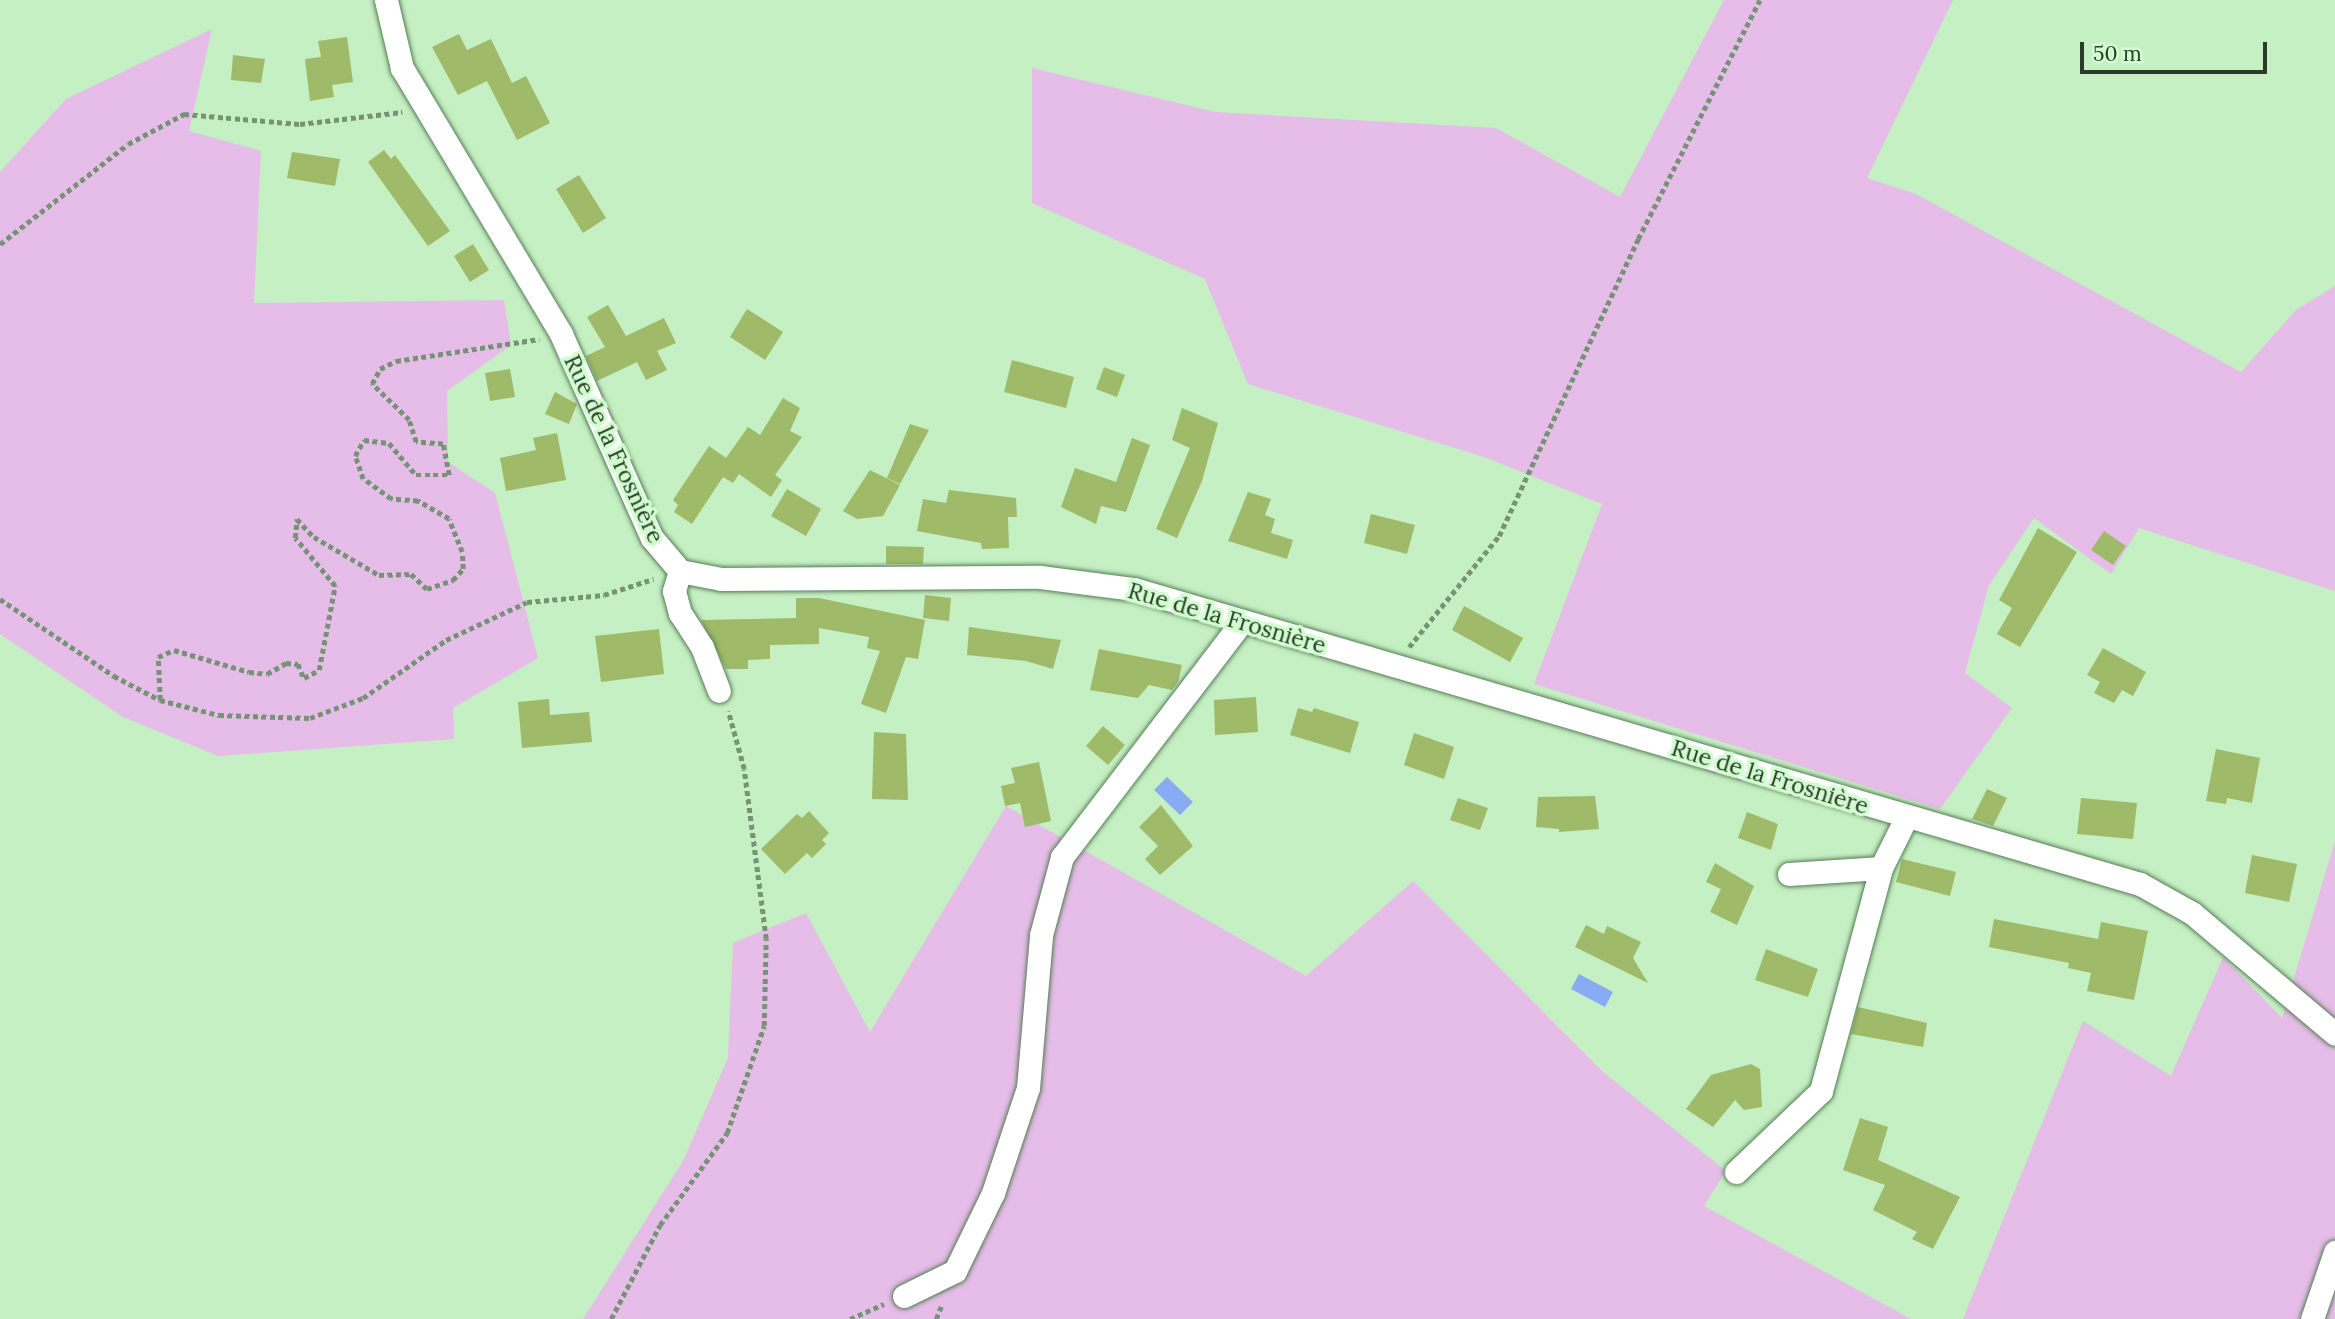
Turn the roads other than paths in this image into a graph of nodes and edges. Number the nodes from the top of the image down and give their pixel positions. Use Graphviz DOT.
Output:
graph roads {
  1 [pos="386,0"];
  2 [pos="680,570"];
  3 [pos="1241,623"];
  4 [pos="719,691"];
  5 [pos="1906,818"];
  6 [pos="1881,869"];
  7 [pos="1789,874"];
  8 [pos="2335,1034"];
  9 [pos="1736,1172"];
  10 [pos="2335,1252"];
  11 [pos="904,1296"];
  12 [pos="2312,1319"];
  1 -- 2 [label="street, Rue de la Frosnière"];
  2 -- 3 [label="street, Rue de la Frosnière"];
  2 -- 4 [label="street"];
  3 -- 5 [label="street, Rue de la Frosnière"];
  3 -- 11 [label="street"];
  5 -- 6 [label="street"];
  5 -- 8 [label="street, Rue de la Frosnière"];
  6 -- 7 [label="street"];
  6 -- 9 [label="street"];
  10 -- 12 [label="street"];
}
